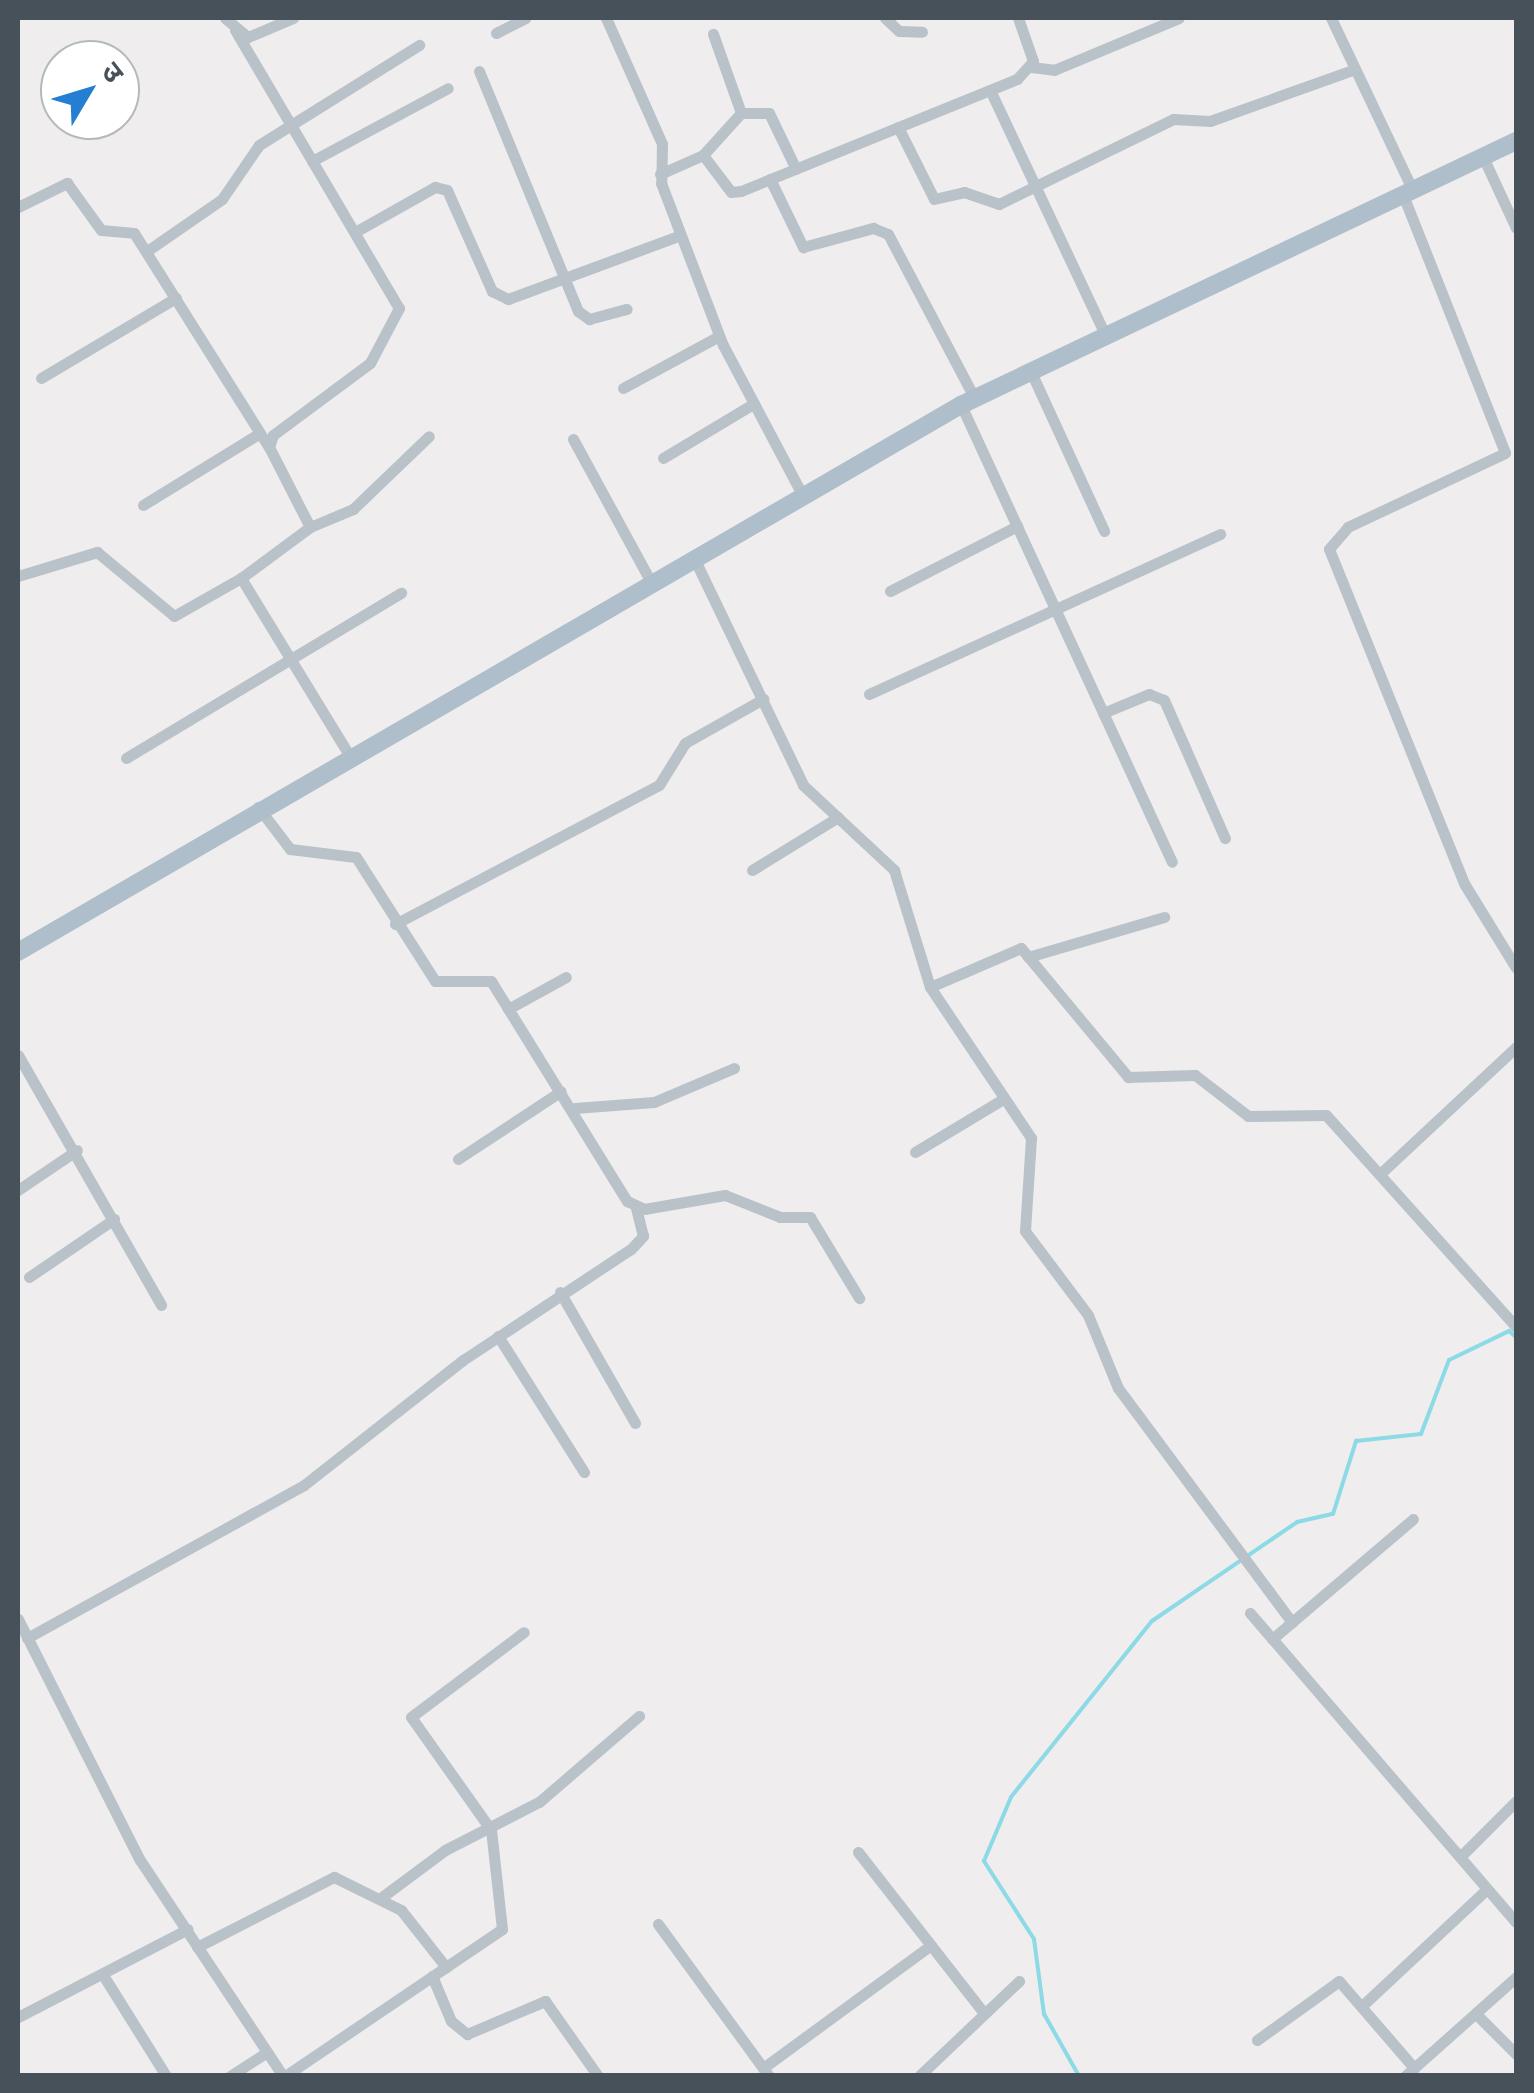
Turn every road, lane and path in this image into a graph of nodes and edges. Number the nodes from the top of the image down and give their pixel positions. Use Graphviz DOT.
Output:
graph roads {
  1 [pos="225,18"];
  2 [pos="293,18"];
  3 [pos="525,18"];
  4 [pos="606,18"];
  5 [pos="885,18"];
  6 [pos="1018,18"];
  7 [pos="1175,18"];
  8 [pos="1331,18"];
  9 [pos="235,30"];
  10 [pos="922,32"];
  11 [pos="496,33"];
  12 [pos="712,34"];
  13 [pos="420,45"];
  14 [pos="1031,67"];
  15 [pos="1355,70"];
  16 [pos="478,71"];
  17 [pos="448,88"];
  18 [pos="990,90"];
  19 [pos="741,113"];
  20 [pos="288,123"];
  21 [pos="898,127"];
  22 [pos="1516,142"];
  23 [pos="703,155"];
  24 [pos="1484,157"];
  25 [pos="312,161"];
  26 [pos="796,169"];
  27 [pos="660,174"];
  28 [pos="770,179"];
  29 [pos="1034,186"];
  30 [pos="1408,193"];
  31 [pos="18,207"];
  32 [pos="1516,228"];
  33 [pos="355,232"];
  34 [pos="678,236"];
  35 [pos="147,251"];
  36 [pos="567,276"];
  37 [pos="176,298"];
  38 [pos="627,309"];
  39 [pos="719,336"];
  40 [pos="1106,337"];
  41 [pos="1031,372"];
  42 [pos="41,378"];
  43 [pos="623,388"];
  44 [pos="968,402"];
  45 [pos="754,404"];
  46 [pos="260,434"];
  47 [pos="429,436"];
  48 [pos="573,439"];
  49 [pos="269,447"];
  50 [pos="663,458"];
  51 [pos="802,494"];
  52 [pos="142,505"];
  53 [pos="1017,526"];
  54 [pos="310,527"];
  55 [pos="1104,531"];
  56 [pos="1220,534"];
  57 [pos="693,556"];
  58 [pos="18,576"];
  59 [pos="240,578"];
  60 [pos="650,580"];
  61 [pos="890,591"];
  62 [pos="401,593"];
  63 [pos="1056,610"];
  64 [pos="290,662"];
  65 [pos="869,694"];
  66 [pos="763,699"];
  67 [pos="1104,714"];
  68 [pos="349,755"];
  69 [pos="126,758"];
  70 [pos="258,807"];
  71 [pos="838,817"];
  72 [pos="1225,838"];
  73 [pos="1172,862"];
  74 [pos="752,870"];
  75 [pos="1164,917"];
  76 [pos="395,924"];
  77 [pos="18,952"];
  78 [pos="1028,957"];
  79 [pos="1516,968"];
  80 [pos="566,977"];
  81 [pos="930,987"];
  82 [pos="508,1009"];
  83 [pos="1516,1047"];
  84 [pos="18,1056"];
  85 [pos="734,1068"];
  86 [pos="562,1091"];
  87 [pos="1000,1100"];
  88 [pos="574,1108"];
  89 [pos="78,1150"];
  90 [pos="915,1152"];
  91 [pos="458,1159"];
  92 [pos="1380,1172"];
  93 [pos="18,1190"];
  94 [pos="636,1207"];
  95 [pos="114,1219"];
  96 [pos="29,1278"];
  97 [pos="560,1292"];
  98 [pos="859,1298"];
  99 [pos="160,1305"];
  100 [pos="1516,1326"];
  101 [pos="498,1336"];
  102 [pos="635,1423"];
  103 [pos="584,1472"];
  104 [pos="1413,1519"];
  105 [pos="1250,1613"];
  106 [pos="18,1619"];
  107 [pos="1292,1622"];
  108 [pos="524,1632"];
  109 [pos="28,1638"];
  110 [pos="1272,1639"];
  111 [pos="638,1716"];
  112 [pos="1516,1802"];
  113 [pos="492,1830"];
  114 [pos="858,1852"];
  115 [pos="1460,1857"];
  116 [pos="1487,1888"];
  117 [pos="382,1897"];
  118 [pos="1516,1922"];
  119 [pos="658,1924"];
  120 [pos="188,1929"];
  121 [pos="931,1945"];
  122 [pos="196,1947"];
  123 [pos="446,1966"];
  124 [pos="103,1975"];
  125 [pos="432,1976"];
  126 [pos="1516,1977"];
  127 [pos="1018,1980"];
  128 [pos="1364,2004"];
  129 [pos="984,2012"];
  130 [pos="1476,2014"];
  131 [pos="18,2016"];
  132 [pos="1257,2040"];
  133 [pos="267,2052"];
  134 [pos="1516,2054"];
  135 [pos="766,2072"];
  136 [pos="1409,2072"];
  137 [pos="166,2076"];
  138 [pos="230,2076"];
  139 [pos="284,2076"];
  140 [pos="598,2076"];
  141 [pos="919,2076"];
  1 -- 9 [label="street"];
  2 -- 9 [label="street"];
  3 -- 11 [label="street"];
  4 -- 27 [label="street"];
  5 -- 10 [label="street"];
  6 -- 14 [label="street"];
  7 -- 14 [label="street"];
  8 -- 15 [label="street"];
  9 -- 20 [label="street"];
  12 -- 19 [label="street"];
  13 -- 20 [label="street"];
  14 -- 18 [label="street"];
  15 -- 29 [label="street"];
  15 -- 30 [label="street"];
  16 -- 36 [label="street"];
  17 -- 25 [label="street"];
  18 -- 21 [label="street"];
  18 -- 29 [label="street"];
  19 -- 23 [label="street"];
  19 -- 26 [label="street"];
  20 -- 25 [label="street"];
  20 -- 35 [label="street"];
  21 -- 26 [label="street"];
  21 -- 29 [label="street"];
  22 -- 24 [label="main road"];
  23 -- 27 [label="street"];
  23 -- 28 [label="street"];
  24 -- 30 [label="main road"];
  24 -- 32 [label="street"];
  25 -- 33 [label="street"];
  26 -- 28 [label="street"];
  27 -- 34 [label="street"];
  28 -- 44 [label="street"];
  29 -- 40 [label="street"];
  30 -- 40 [label="main road"];
  30 -- 79 [label="street"];
  31 -- 35 [label="street"];
  33 -- 36 [label="street"];
  33 -- 49 [label="street"];
  34 -- 36 [label="street"];
  34 -- 39 [label="street"];
  35 -- 37 [label="street"];
  36 -- 38 [label="street"];
  37 -- 42 [label="street"];
  37 -- 46 [label="street"];
  39 -- 43 [label="street"];
  39 -- 45 [label="street"];
  40 -- 41 [label="main road"];
  41 -- 44 [label="main road"];
  41 -- 55 [label="street"];
  44 -- 51 [label="main road"];
  44 -- 53 [label="street"];
  45 -- 50 [label="street"];
  45 -- 51 [label="street"];
  46 -- 49 [label="street"];
  46 -- 52 [label="street"];
  47 -- 54 [label="street"];
  48 -- 60 [label="street"];
  49 -- 54 [label="street"];
  51 -- 57 [label="main road"];
  53 -- 61 [label="street"];
  53 -- 63 [label="street"];
  54 -- 59 [label="street"];
  56 -- 63 [label="street"];
  57 -- 60 [label="main road"];
  57 -- 66 [label="street"];
  58 -- 59 [label="street"];
  59 -- 64 [label="street"];
  60 -- 68 [label="main road"];
  62 -- 64 [label="street"];
  63 -- 65 [label="street"];
  63 -- 67 [label="street"];
  64 -- 68 [label="street"];
  64 -- 69 [label="street"];
  66 -- 71 [label="street"];
  66 -- 76 [label="street"];
  67 -- 72 [label="street"];
  67 -- 73 [label="street"];
  68 -- 70 [label="main road"];
  70 -- 76 [label="street"];
  70 -- 77 [label="main road"];
  71 -- 74 [label="street"];
  71 -- 81 [label="street"];
  75 -- 78 [label="street"];
  76 -- 82 [label="street"];
  78 -- 81 [label="street"];
  78 -- 92 [label="street"];
  80 -- 82 [label="street"];
  81 -- 87 [label="street"];
  82 -- 86 [label="street"];
  83 -- 92 [label="street"];
  84 -- 89 [label="street"];
  85 -- 88 [label="street"];
  86 -- 88 [label="street"];
  86 -- 91 [label="street"];
  87 -- 90 [label="street"];
  87 -- 107 [label="street"];
  88 -- 94 [label="street"];
  89 -- 93 [label="street"];
  89 -- 95 [label="street"];
  92 -- 100 [label="street"];
  94 -- 97 [label="street"];
  94 -- 98 [label="street"];
  95 -- 96 [label="street"];
  95 -- 99 [label="street"];
  97 -- 101 [label="street"];
  97 -- 102 [label="street"];
  101 -- 103 [label="street"];
  101 -- 109 [label="street"];
  104 -- 107 [label="street"];
  105 -- 110 [label="street"];
  106 -- 109 [label="street"];
  107 -- 110 [label="street"];
  108 -- 113 [label="street"];
  109 -- 120 [label="street"];
  110 -- 115 [label="street"];
  111 -- 113 [label="street"];
  112 -- 115 [label="street"];
  113 -- 117 [label="street"];
  113 -- 123 [label="street"];
  114 -- 121 [label="street"];
  115 -- 116 [label="street"];
  116 -- 118 [label="street"];
  116 -- 128 [label="street"];
  117 -- 122 [label="street"];
  117 -- 123 [label="street"];
  119 -- 135 [label="street"];
  120 -- 122 [label="street"];
  120 -- 124 [label="street"];
  121 -- 129 [label="street"];
  121 -- 135 [label="street"];
  122 -- 133 [label="street"];
  123 -- 125 [label="street"];
  124 -- 131 [label="street"];
  124 -- 137 [label="street"];
  125 -- 139 [label="street"];
  125 -- 140 [label="street"];
  126 -- 130 [label="street"];
  127 -- 129 [label="street"];
  128 -- 132 [label="street"];
  128 -- 136 [label="street"];
  129 -- 141 [label="street"];
  130 -- 134 [label="street"];
  130 -- 136 [label="street"];
  133 -- 138 [label="street"];
  133 -- 139 [label="street"];
}
